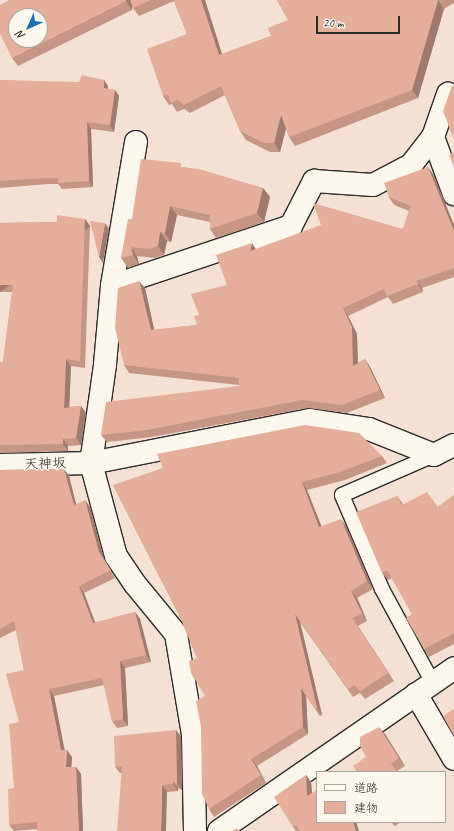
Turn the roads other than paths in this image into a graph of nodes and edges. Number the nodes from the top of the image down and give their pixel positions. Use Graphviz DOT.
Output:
graph roads {
  1 [pos="448,94"];
  2 [pos="432,137"];
  3 [pos="136,142"];
  4 [pos="454,194"];
  5 [pos="112,286"];
  6 [pos="454,445"];
  7 [pos="434,455"];
  8 [pos="91,463"];
  9 [pos="0,465"];
  10 [pos="454,668"];
  11 [pos="425,688"];
  12 [pos="454,759"];
  13 [pos="196,831"];
  14 [pos="219,831"];
  1 -- 2 [label="street"];
  2 -- 4 [label="street"];
  2 -- 5 [label="street"];
  3 -- 5 [label="street"];
  5 -- 8 [label="street"];
  6 -- 7 [label="street"];
  7 -- 8 [label="street, 天神坂"];
  7 -- 11 [label="lane"];
  8 -- 9 [label="street, 天神坂"];
  8 -- 13 [label="street"];
  10 -- 11 [label="street"];
  11 -- 12 [label="street"];
  11 -- 14 [label="street"];
}
